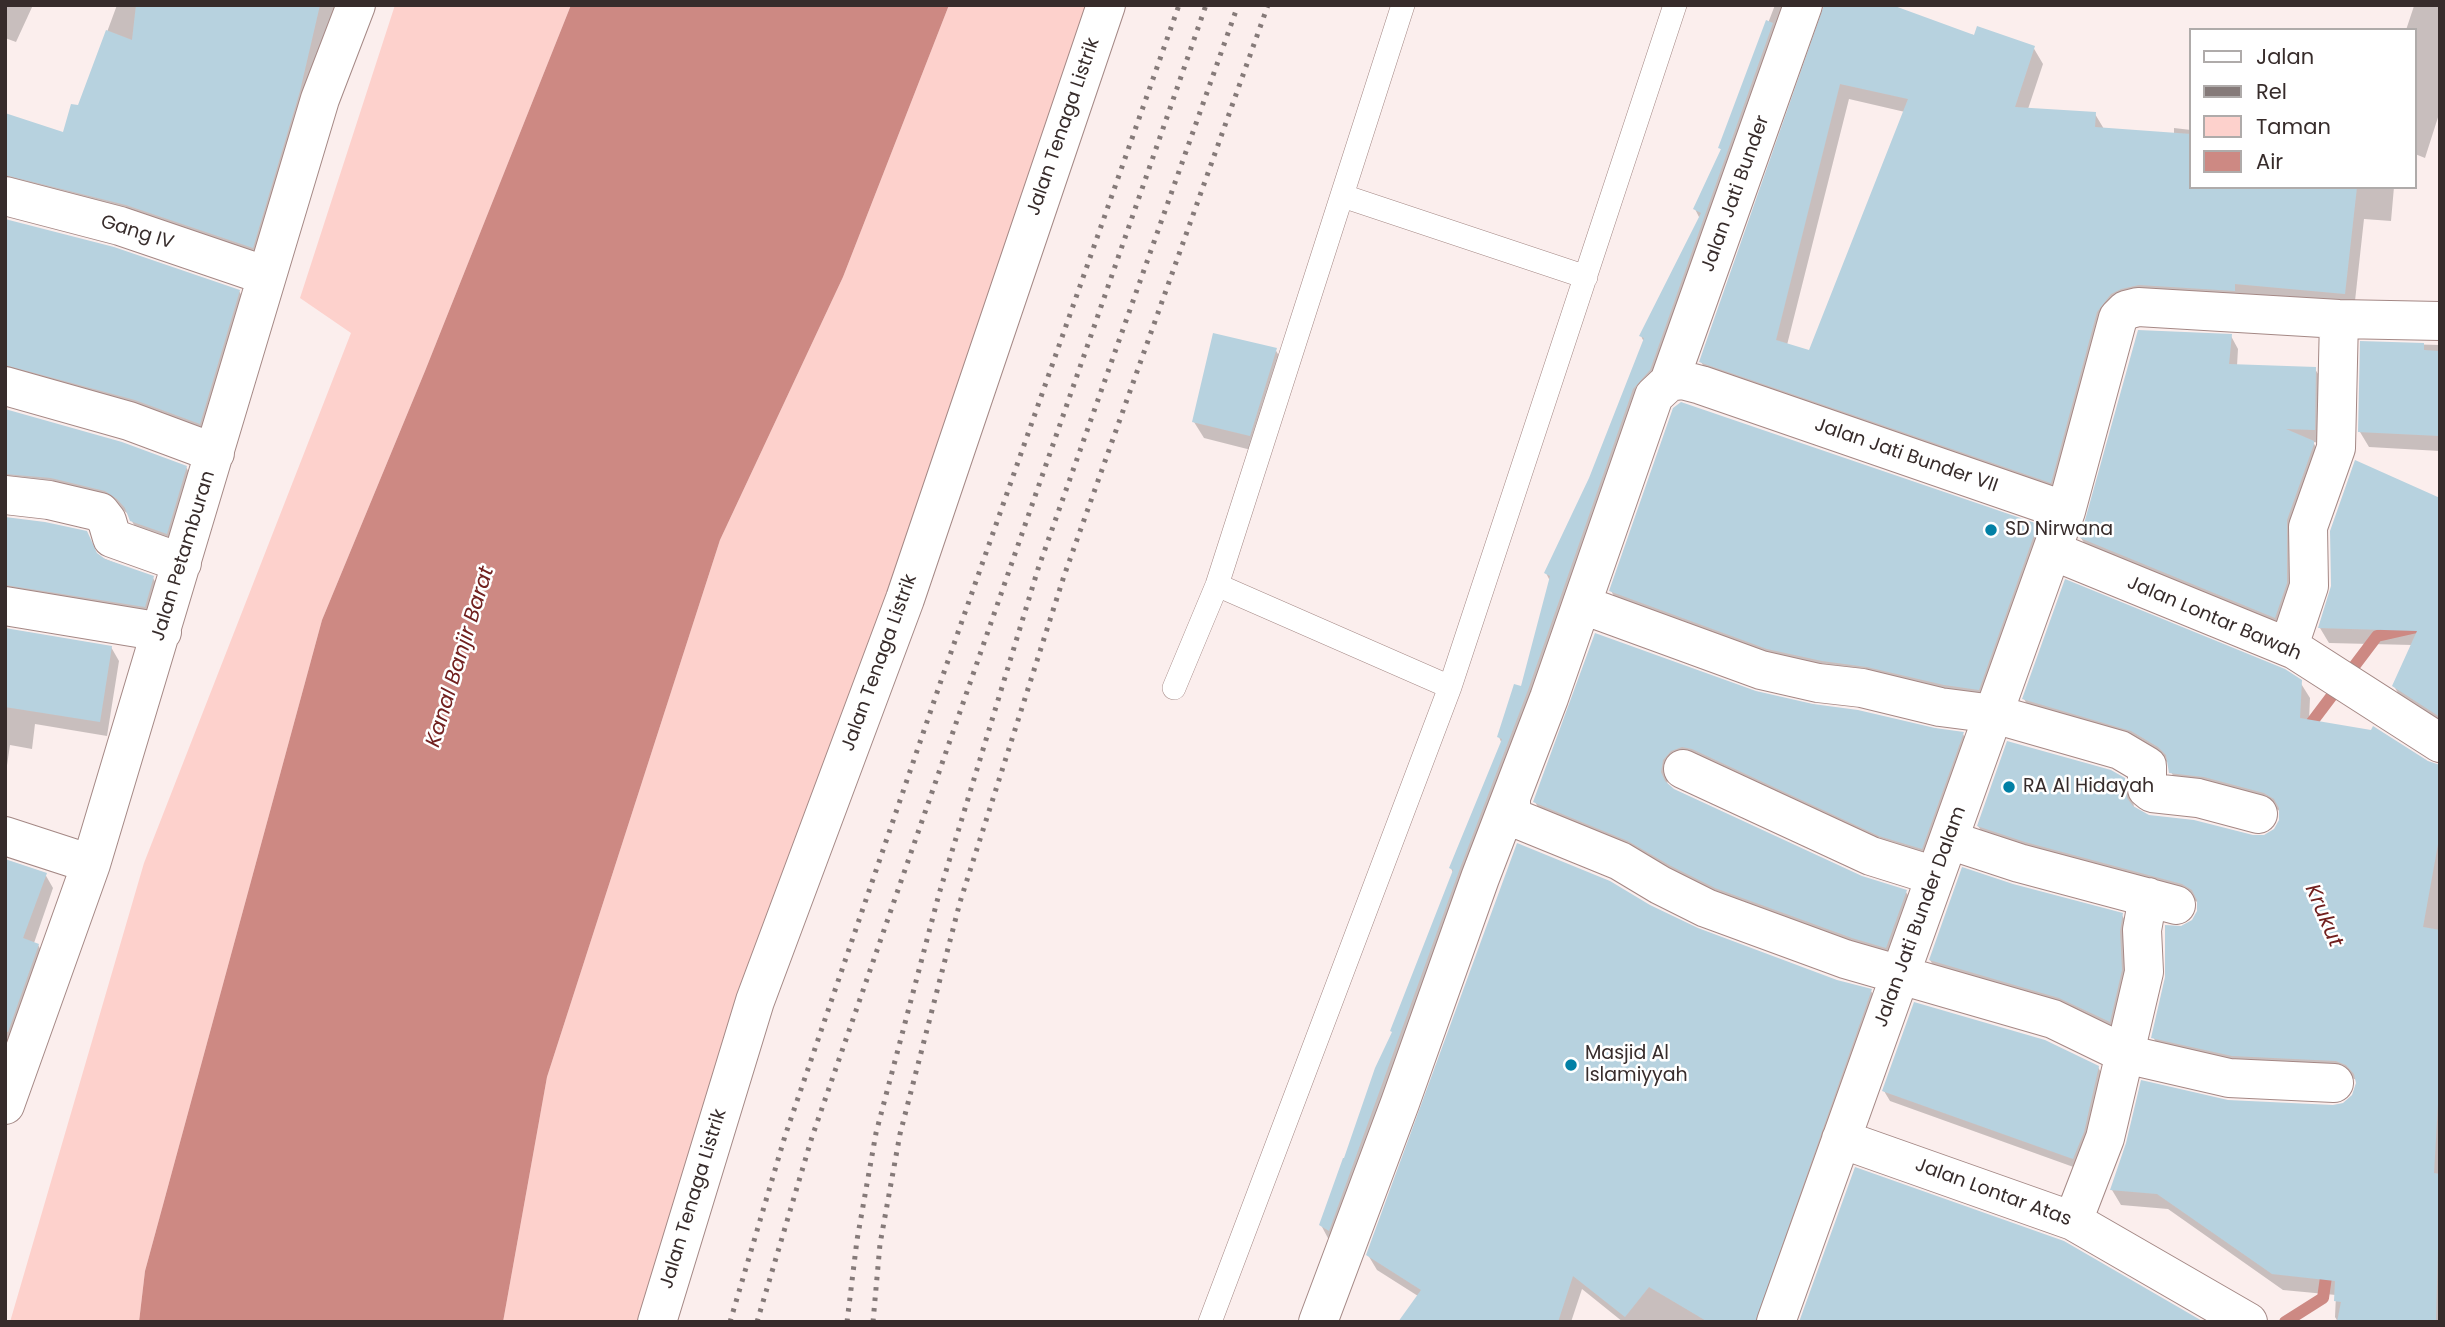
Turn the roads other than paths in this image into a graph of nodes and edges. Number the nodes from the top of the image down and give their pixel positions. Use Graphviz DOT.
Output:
graph roads {
  1 [pos="356,5"];
  2 [pos="1106,5"];
  3 [pos="1403,5"];
  4 [pos="1675,5"];
  5 [pos="1803,5"];
  6 [pos="5,196"];
  7 [pos="1343,196"];
  8 [pos="267,276"];
  9 [pos="1586,277"];
  10 [pos="2339,319"];
  11 [pos="2440,321"];
  12 [pos="1669,382"];
  13 [pos="5,386"];
  14 [pos="215,453"];
  15 [pos="5,495"];
  16 [pos="2066,511"];
  17 [pos="2053,551"];
  18 [pos="182,563"];
  19 [pos="1217,585"];
  20 [pos="1583,605"];
  21 [pos="5,606"];
  22 [pos="162,632"];
  23 [pos="2310,660"];
  24 [pos="1450,687"];
  25 [pos="1174,688"];
  26 [pos="1994,714"];
  27 [pos="2440,743"];
  28 [pos="1683,769"];
  29 [pos="1511,798"];
  30 [pos="2258,814"];
  31 [pos="5,836"];
  32 [pos="1949,841"];
  33 [pos="91,864"];
  34 [pos="1935,876"];
  35 [pos="1900,974"];
  36 [pos="2125,1054"];
  37 [pos="2334,1083"];
  38 [pos="5,1105"];
  39 [pos="1841,1139"];
  40 [pos="2073,1221"];
  41 [pos="2240,1317"];
  42 [pos="657,1322"];
  43 [pos="1210,1322"];
  44 [pos="1318,1322"];
  45 [pos="1776,1322"];
  1 -- 8 [label="street, Jalan Petamburan"];
  2 -- 42 [label="street, Jalan Tenaga Listrik"];
  3 -- 7 [label="lane"];
  4 -- 9 [label="lane"];
  5 -- 12 [label="street, Jalan Jati Bunder"];
  6 -- 8 [label="street, Gang IV"];
  7 -- 9 [label="lane"];
  7 -- 19 [label="lane"];
  8 -- 14 [label="street, Jalan Petamburan"];
  9 -- 24 [label="lane"];
  10 -- 11 [label="street"];
  10 -- 16 [label="street"];
  10 -- 23 [label="street"];
  12 -- 16 [label="street, Jalan Jati Bunder VII"];
  12 -- 20 [label="street"];
  13 -- 14 [label="street"];
  14 -- 18 [label="street, Jalan Petamburan"];
  15 -- 18 [label="street"];
  16 -- 17 [label="street, Jalan Jati Bunder Dalam"];
  17 -- 23 [label="street, Jalan Lontar Bawah"];
  17 -- 26 [label="street, Jalan Jati Bunder Dalam"];
  18 -- 22 [label="street, Jalan Petamburan"];
  19 -- 24 [label="lane"];
  19 -- 25 [label="lane"];
  20 -- 26 [label="street"];
  20 -- 29 [label="street"];
  21 -- 22 [label="street"];
  22 -- 33 [label="street, Jalan Petamburan"];
  23 -- 27 [label="street, Jalan Lontar Bawah"];
  24 -- 43 [label="lane"];
  26 -- 30 [label="street"];
  26 -- 32 [label="street, Jalan Jati Bunder Dalam"];
  28 -- 34 [label="street"];
  29 -- 35 [label="street"];
  29 -- 44 [label="street"];
  31 -- 33 [label="street"];
  32 -- 34 [label="street, Jalan Jati Bunder Dalam"];
  32 -- 36 [label="street"];
  33 -- 38 [label="street, Jalan Petamburan"];
  34 -- 35 [label="street, Jalan Jati Bunder Dalam"];
  35 -- 36 [label="street"];
  35 -- 39 [label="street, Jalan Jati Bunder Dalam"];
  36 -- 37 [label="street"];
  36 -- 40 [label="street"];
  39 -- 40 [label="street, Jalan Lontar Atas"];
  39 -- 45 [label="street, Jalan Jati Bunder Dalam"];
  40 -- 41 [label="street, Jalan Lontar Atas"];
}
